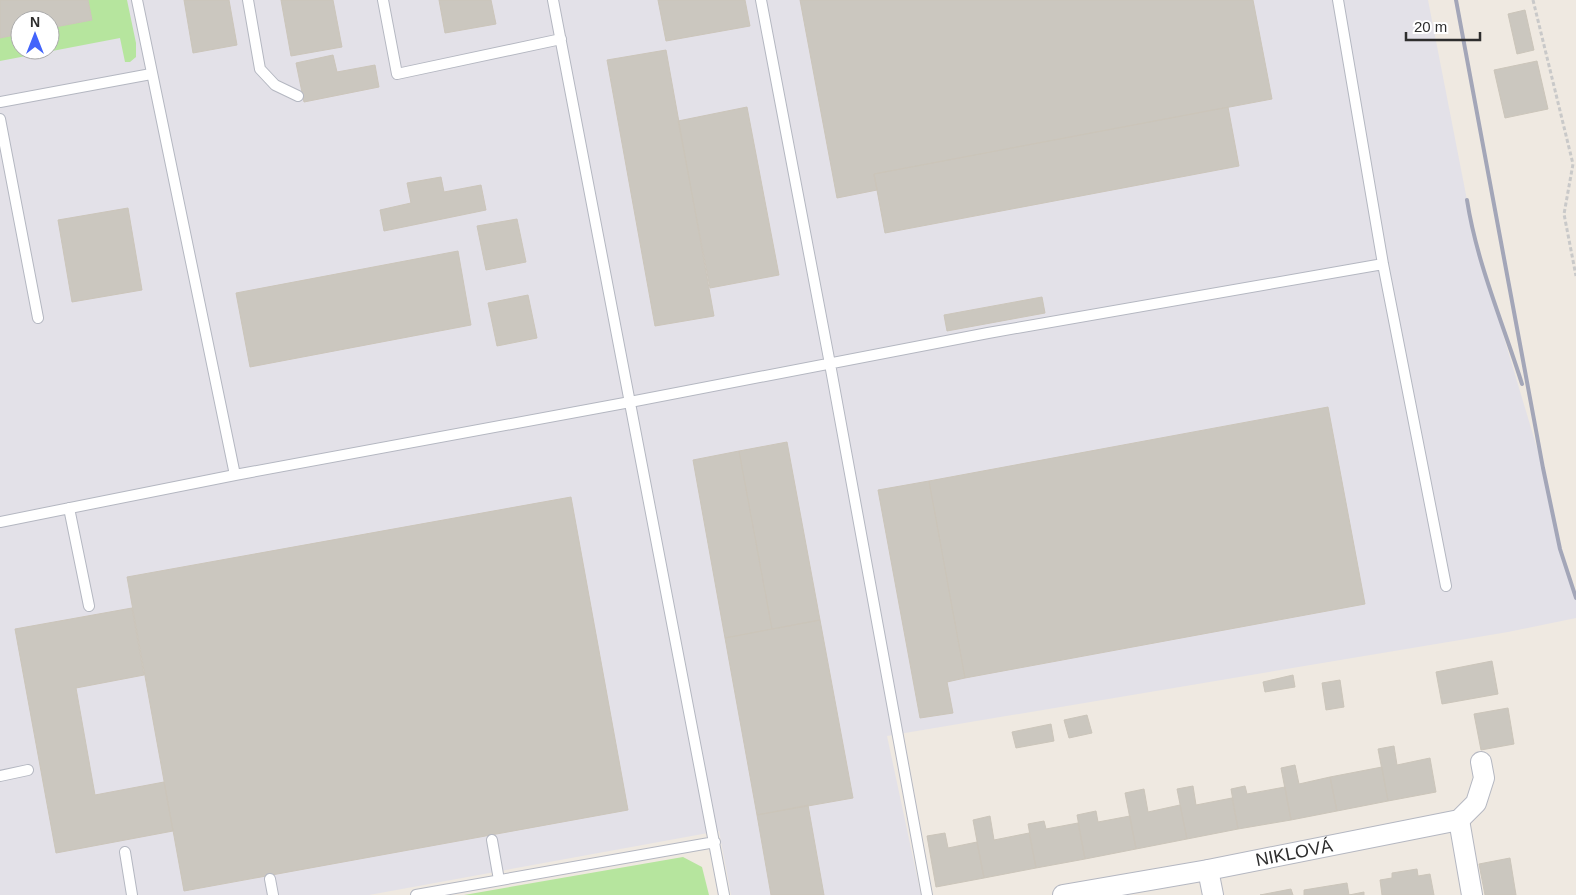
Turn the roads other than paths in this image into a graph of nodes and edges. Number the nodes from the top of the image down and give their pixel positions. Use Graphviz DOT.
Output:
graph roads {
  1 [pos="136,0"];
  2 [pos="248,0"];
  3 [pos="382,0"];
  4 [pos="553,0"];
  5 [pos="761,0"];
  6 [pos="1338,0"];
  7 [pos="561,39"];
  8 [pos="151,74"];
  9 [pos="298,96"];
  10 [pos="0,102"];
  11 [pos="0,119"];
  12 [pos="1383,264"];
  13 [pos="38,318"];
  14 [pos="830,364"];
  15 [pos="630,402"];
  16 [pos="235,475"];
  17 [pos="69,508"];
  18 [pos="0,522"];
  19 [pos="1446,586"];
  20 [pos="89,606"];
  21 [pos="1481,762"];
  22 [pos="28,770"];
  23 [pos="0,776"];
  24 [pos="1459,820"];
  25 [pos="492,840"];
  26 [pos="715,842"];
  27 [pos="125,852"];
  28 [pos="1208,870"];
  29 [pos="270,879"];
  30 [pos="499,880"];
  31 [pos="132,895"];
  32 [pos="272,895"];
  33 [pos="416,895"];
  34 [pos="724,895"];
  35 [pos="927,895"];
  36 [pos="1063,895"];
  37 [pos="1214,895"];
  38 [pos="1472,895"];
  1 -- 8 [label="lane"];
  2 -- 9 [label="lane"];
  3 -- 7 [label="lane"];
  4 -- 7 [label="lane"];
  5 -- 14 [label="lane"];
  6 -- 12 [label="lane"];
  7 -- 15 [label="lane"];
  8 -- 10 [label="lane"];
  8 -- 16 [label="lane"];
  11 -- 13 [label="lane"];
  12 -- 14 [label="lane"];
  12 -- 19 [label="lane"];
  14 -- 15 [label="lane"];
  14 -- 35 [label="lane"];
  15 -- 16 [label="lane"];
  15 -- 26 [label="lane"];
  16 -- 17 [label="lane"];
  17 -- 18 [label="lane"];
  17 -- 20 [label="lane"];
  21 -- 24 [label="street"];
  22 -- 23 [label="lane"];
  24 -- 28 [label="street, NIKLOVÁ"];
  24 -- 38 [label="street"];
  25 -- 30 [label="lane"];
  26 -- 30 [label="lane"];
  26 -- 34 [label="lane"];
  27 -- 31 [label="lane"];
  28 -- 36 [label="street, NIKLOVÁ"];
  28 -- 37 [label="street"];
  29 -- 32 [label="lane"];
  30 -- 33 [label="lane"];
}
